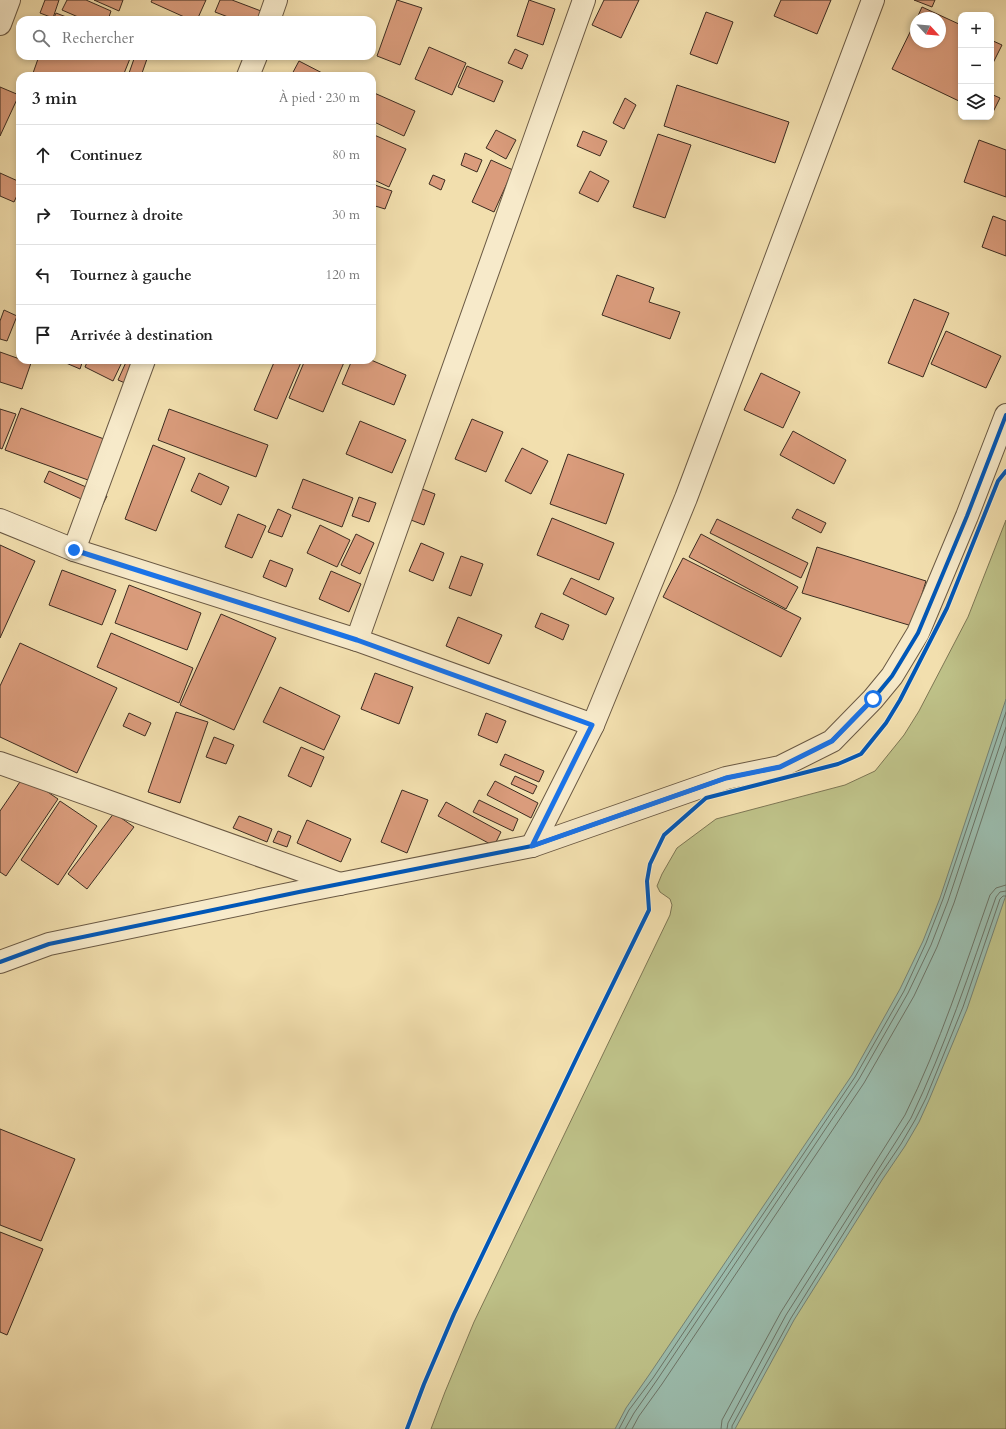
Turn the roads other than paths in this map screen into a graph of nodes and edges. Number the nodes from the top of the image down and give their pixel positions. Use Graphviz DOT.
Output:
graph roads {
  1 [pos="8,0"];
  2 [pos="276,0"];
  3 [pos="584,0"];
  4 [pos="873,0"];
  5 [pos="270,16"];
  6 [pos="0,24"];
  7 [pos="254,60"];
  8 [pos="250,72"];
  9 [pos="143,364"];
  10 [pos="1006,415"];
  11 [pos="0,520"];
  12 [pos="74,550"];
  13 [pos="357,640"];
  14 [pos="592,725"];
  15 [pos="0,763"];
  16 [pos="532,846"];
  17 [pos="340,884"];
  18 [pos="49,944"];
  19 [pos="0,948"];
  20 [pos="0,962"];
  1 -- 6 [label="street"];
  2 -- 5 [label="street"];
  3 -- 13 [label="street"];
  4 -- 14 [label="street"];
  7 -- 8 [label="street"];
  9 -- 12 [label="street"];
  10 -- 16 [label="street"];
  11 -- 12 [label="street"];
  12 -- 13 [label="street"];
  13 -- 14 [label="street"];
  14 -- 16 [label="street"];
  15 -- 17 [label="street"];
  16 -- 17 [label="street"];
  17 -- 18 [label="street"];
  18 -- 19 [label="street"];
  18 -- 20 [label="street"];
}
